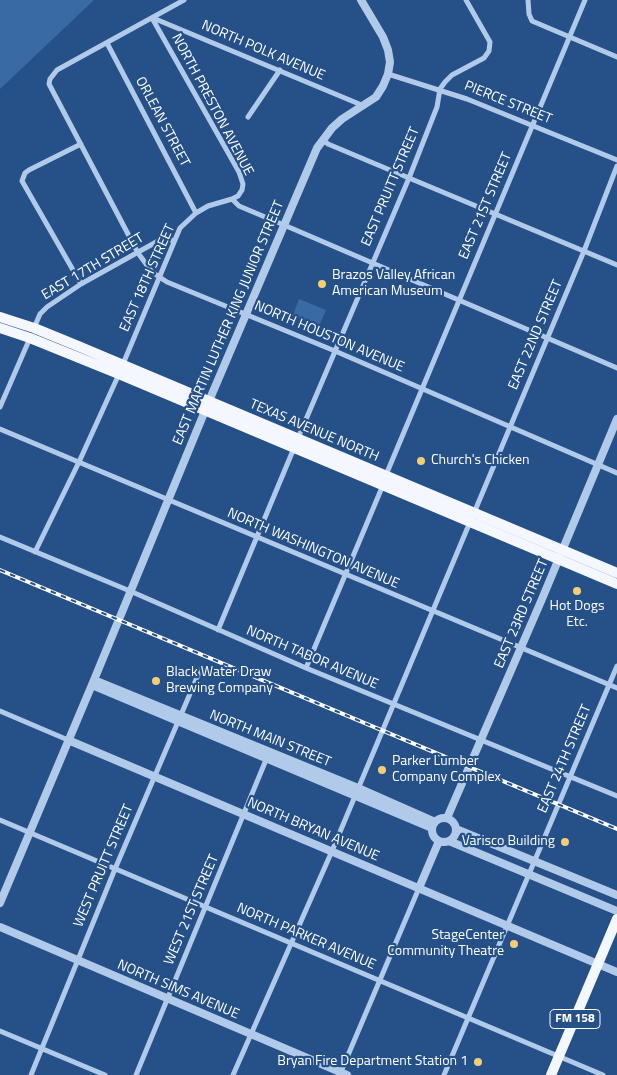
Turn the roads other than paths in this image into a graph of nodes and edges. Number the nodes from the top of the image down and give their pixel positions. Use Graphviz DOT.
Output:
graph roads {
  1 [pos="184,0"];
  2 [pos="361,0"];
  3 [pos="466,0"];
  4 [pos="528,0"];
  5 [pos="585,0"];
  6 [pos="152,18"];
  7 [pos="570,37"];
  8 [pos="107,42"];
  9 [pos="617,57"];
  10 [pos="280,70"];
  11 [pos="388,74"];
  12 [pos="440,89"];
  13 [pos="364,106"];
  14 [pos="248,118"];
  15 [pos="533,125"];
  16 [pos="323,140"];
  17 [pos="81,144"];
  18 [pos="617,160"];
  19 [pos="617,166"];
  20 [pos="409,178"];
  21 [pos="232,199"];
  22 [pos="196,213"];
  23 [pos="495,214"];
  24 [pos="284,226"];
  25 [pos="174,240"];
  26 [pos="584,251"];
  27 [pos="138,253"];
  28 [pos="372,263"];
  29 [pos="617,265"];
  30 [pos="159,278"];
  31 [pos="81,284"];
  32 [pos="459,299"];
  33 [pos="247,314"];
  34 [pos="0,317"];
  35 [pos="0,328"];
  36 [pos="34,328"];
  37 [pos="546,337"];
  38 [pos="30,338"];
  39 [pos="335,351"];
  40 [pos="617,368"];
  41 [pos="121,369"];
  42 [pos="422,390"];
  43 [pos="0,406"];
  44 [pos="207,406"];
  45 [pos="617,419"];
  46 [pos="510,426"];
  47 [pos="0,429"];
  48 [pos="296,443"];
  49 [pos="80,462"];
  50 [pos="598,464"];
  51 [pos="617,472"];
  52 [pos="384,480"];
  53 [pos="168,500"];
  54 [pos="472,518"];
  55 [pos="0,537"];
  56 [pos="256,537"];
  57 [pos="35,552"];
  58 [pos="561,555"];
  59 [pos="617,573"];
  60 [pos="344,574"];
  61 [pos="617,584"];
  62 [pos="130,591"];
  63 [pos="433,611"];
  64 [pos="218,630"];
  65 [pos="521,648"];
  66 [pos="617,666"];
  67 [pos="201,668"];
  68 [pos="306,668"];
  69 [pos="93,683"];
  70 [pos="609,685"];
  71 [pos="617,688"];
  72 [pos="395,704"];
  73 [pos="0,711"];
  74 [pos="180,719"];
  75 [pos="68,740"];
  76 [pos="481,740"];
  77 [pos="268,756"];
  78 [pos="154,776"];
  79 [pos="570,777"];
  80 [pos="356,792"];
  81 [pos="617,796"];
  82 [pos="244,814"];
  83 [pos="447,818"];
  84 [pos="0,820"];
  85 [pos="433,825"];
  86 [pos="456,829"];
  87 [pos="29,833"];
  88 [pos="439,841"];
  89 [pos="449,841"];
  90 [pos="332,851"];
  91 [pos="534,861"];
  92 [pos="115,868"];
  93 [pos="528,875"];
  94 [pos="419,888"];
  95 [pos="617,894"];
  96 [pos="0,903"];
  97 [pos="206,907"];
  98 [pos="617,911"];
  99 [pos="617,919"];
  100 [pos="507,925"];
  101 [pos="0,927"];
  102 [pos="292,944"];
  103 [pos="77,960"];
  104 [pos="598,964"];
  105 [pos="617,972"];
  106 [pos="379,981"];
  107 [pos="167,998"];
  108 [pos="468,1018"];
  109 [pos="0,1031"];
  110 [pos="251,1034"];
  111 [pos="42,1049"];
  112 [pos="559,1056"];
  113 [pos="342,1074"];
  114 [pos="31,1075"];
  115 [pos="105,1075"];
  116 [pos="136,1075"];
  117 [pos="233,1075"];
  118 [pos="444,1075"];
  119 [pos="551,1075"];
  120 [pos="603,1075"];
  1 -- 6 [label="street"];
  2 -- 11 [label="street, EAST MARTIN LUTHER KING JUNIOR STREET"];
  3 -- 12 [label="street"];
  4 -- 7 [label="street"];
  5 -- 7 [label="street, EAST 21ST STREET"];
  6 -- 8 [label="street"];
  6 -- 10 [label="street, NORTH POLK AVENUE"];
  6 -- 21 [label="street, NORTH PRESTON AVENUE"];
  7 -- 9 [label="street"];
  7 -- 15 [label="street, EAST 21ST STREET"];
  8 -- 17 [label="street, NORTH HOUSTON AVENUE"];
  8 -- 22 [label="street, ORLEAN STREET"];
  10 -- 13 [label="street, NORTH POLK AVENUE"];
  10 -- 14 [label="street"];
  11 -- 12 [label="street, PIERCE STREET"];
  11 -- 13 [label="street, EAST MARTIN LUTHER KING JUNIOR STREET"];
  12 -- 15 [label="street, PIERCE STREET"];
  12 -- 20 [label="street, EAST PRUITT STREET"];
  13 -- 16 [label="street, EAST MARTIN LUTHER KING JUNIOR STREET"];
  15 -- 18 [label="street, PIERCE STREET"];
  15 -- 23 [label="street, EAST 21ST STREET"];
  16 -- 20 [label="street"];
  16 -- 24 [label="street, EAST MARTIN LUTHER KING JUNIOR STREET"];
  17 -- 27 [label="street, NORTH HOUSTON AVENUE"];
  17 -- 31 [label="street"];
  19 -- 26 [label="street, EAST 22ND STREET"];
  20 -- 23 [label="street"];
  20 -- 28 [label="street, EAST PRUITT STREET"];
  21 -- 22 [label="street, EAST 18TH STREET"];
  21 -- 24 [label="street"];
  22 -- 25 [label="street, EAST 18TH STREET"];
  23 -- 26 [label="street"];
  23 -- 32 [label="street, EAST 21ST STREET"];
  24 -- 28 [label="street"];
  24 -- 33 [label="street, EAST MARTIN LUTHER KING JUNIOR STREET"];
  25 -- 27 [label="street, EAST 17TH STREET"];
  25 -- 30 [label="street, EAST 18TH STREET"];
  26 -- 29 [label="street"];
  26 -- 37 [label="street, EAST 22ND STREET"];
  27 -- 30 [label="street, NORTH HOUSTON AVENUE"];
  27 -- 31 [label="street, EAST 17TH STREET"];
  28 -- 32 [label="street"];
  28 -- 39 [label="street, EAST PRUITT STREET"];
  30 -- 33 [label="street, NORTH HOUSTON AVENUE"];
  30 -- 41 [label="street, EAST 18TH STREET"];
  31 -- 36 [label="street, EAST 17TH STREET"];
  32 -- 37 [label="street"];
  32 -- 42 [label="street, EAST 21ST STREET"];
  33 -- 39 [label="street, NORTH HOUSTON AVENUE"];
  33 -- 44 [label="street, EAST MARTIN LUTHER KING JUNIOR STREET"];
  34 -- 36 [label="main road, TEXAS AVENUE NORTH"];
  35 -- 38 [label="main road, TEXAS AVENUE NORTH"];
  36 -- 41 [label="main road, TEXAS AVENUE NORTH"];
  37 -- 40 [label="street"];
  37 -- 46 [label="street, EAST 22ND STREET"];
  38 -- 41 [label="main road, TEXAS AVENUE NORTH"];
  38 -- 43 [label="street"];
  39 -- 42 [label="street, NORTH HOUSTON AVENUE"];
  39 -- 48 [label="street, EAST PRUITT STREET"];
  41 -- 44 [label="main road, TEXAS AVENUE NORTH"];
  41 -- 49 [label="street, EAST 18TH STREET"];
  42 -- 46 [label="street, NORTH HOUSTON AVENUE"];
  42 -- 52 [label="street, EAST 21ST STREET"];
  44 -- 48 [label="main road, TEXAS AVENUE NORTH"];
  44 -- 53 [label="street, EAST MARTIN LUTHER KING JUNIOR STREET"];
  45 -- 50 [label="street, EAST 23RD STREET"];
  46 -- 50 [label="street, NORTH HOUSTON AVENUE"];
  46 -- 54 [label="street, EAST 22ND STREET"];
  47 -- 49 [label="street, NORTH WASHINGTON AVENUE"];
  48 -- 52 [label="main road, TEXAS AVENUE NORTH"];
  48 -- 56 [label="street, EAST PRUITT STREET"];
  49 -- 53 [label="street, NORTH WASHINGTON AVENUE"];
  49 -- 57 [label="street, EAST 18TH STREET"];
  50 -- 51 [label="street, NORTH HOUSTON AVENUE"];
  50 -- 58 [label="street, EAST 23RD STREET"];
  52 -- 54 [label="main road, TEXAS AVENUE NORTH"];
  52 -- 60 [label="street, EAST 21ST STREET"];
  53 -- 56 [label="street, NORTH WASHINGTON AVENUE"];
  53 -- 62 [label="street, EAST MARTIN LUTHER KING JUNIOR STREET"];
  54 -- 58 [label="main road, TEXAS AVENUE NORTH"];
  54 -- 63 [label="street, EAST 22ND STREET"];
  55 -- 57 [label="street, NORTH TABOR AVENUE"];
  56 -- 60 [label="street, NORTH WASHINGTON AVENUE"];
  56 -- 64 [label="street, EAST PRUITT STREET"];
  57 -- 62 [label="street, NORTH TABOR AVENUE"];
  58 -- 59 [label="main road, TEXAS AVENUE NORTH"];
  58 -- 61 [label="main road, TEXAS AVENUE NORTH"];
  58 -- 65 [label="street, EAST 23RD STREET"];
  60 -- 63 [label="street, NORTH WASHINGTON AVENUE"];
  60 -- 68 [label="street, EAST 21ST STREET"];
  62 -- 64 [label="street, NORTH TABOR AVENUE"];
  62 -- 69 [label="street, EAST MARTIN LUTHER KING JUNIOR STREET"];
  63 -- 65 [label="street, NORTH WASHINGTON AVENUE"];
  63 -- 72 [label="street, EAST 22ND STREET"];
  64 -- 68 [label="street, NORTH TABOR AVENUE"];
  65 -- 70 [label="street, NORTH WASHINGTON AVENUE"];
  65 -- 76 [label="street, EAST 23RD STREET"];
  66 -- 70 [label="street, EAST 24TH STREET"];
  67 -- 74 [label="street, WEST PRUITT STREET"];
  68 -- 72 [label="street, NORTH TABOR AVENUE"];
  69 -- 74 [label="street, NORTH MAIN STREET"];
  69 -- 75 [label="street, EAST MARTIN LUTHER KING JUNIOR STREET"];
  70 -- 71 [label="street, NORTH WASHINGTON AVENUE"];
  70 -- 79 [label="street, EAST 24TH STREET"];
  72 -- 76 [label="street, NORTH TABOR AVENUE"];
  72 -- 80 [label="street, EAST 22ND STREET"];
  73 -- 75 [label="street, NORTH BRYAN AVENUE"];
  74 -- 77 [label="street, NORTH MAIN STREET"];
  74 -- 78 [label="street, WEST PRUITT STREET"];
  75 -- 78 [label="street, NORTH BRYAN AVENUE"];
  75 -- 87 [label="street, EAST MARTIN LUTHER KING JUNIOR STREET"];
  76 -- 79 [label="street, NORTH TABOR AVENUE"];
  76 -- 83 [label="street, EAST 23RD STREET"];
  77 -- 80 [label="street, NORTH MAIN STREET"];
  77 -- 82 [label="street, WEST 21ST STREET"];
  78 -- 82 [label="street, NORTH BRYAN AVENUE"];
  78 -- 92 [label="street, WEST PRUITT STREET"];
  79 -- 81 [label="street, NORTH TABOR AVENUE"];
  79 -- 91 [label="street, EAST 24TH STREET"];
  80 -- 85 [label="street, NORTH MAIN STREET"];
  80 -- 90 [label="street, EAST 22ND STREET"];
  82 -- 90 [label="street, NORTH BRYAN AVENUE"];
  82 -- 97 [label="street, WEST 21ST STREET"];
  83 -- 85 [label="street"];
  83 -- 86 [label="street"];
  84 -- 87 [label="street, NORTH PARKER AVENUE"];
  85 -- 88 [label="street"];
  86 -- 89 [label="street"];
  86 -- 91 [label="street"];
  87 -- 92 [label="street, NORTH PARKER AVENUE"];
  87 -- 96 [label="street, EAST MARTIN LUTHER KING JUNIOR STREET"];
  88 -- 89 [label="street"];
  88 -- 94 [label="street"];
  89 -- 93 [label="street"];
  90 -- 94 [label="street, NORTH BRYAN AVENUE"];
  90 -- 102 [label="street, EAST 22ND STREET"];
  91 -- 93 [label="street, EAST 24TH STREET"];
  91 -- 95 [label="street"];
  92 -- 97 [label="street, NORTH PARKER AVENUE"];
  92 -- 103 [label="street, WEST PRUITT STREET"];
  93 -- 98 [label="street"];
  93 -- 100 [label="street, EAST 24TH STREET"];
  94 -- 100 [label="street, NORTH BRYAN AVENUE"];
  94 -- 106 [label="street"];
  97 -- 102 [label="street, NORTH PARKER AVENUE"];
  97 -- 107 [label="street, WEST 21ST STREET"];
  99 -- 104 [label="main road, FM 158"];
  100 -- 104 [label="street, NORTH BRYAN AVENUE"];
  100 -- 108 [label="street, EAST 24TH STREET"];
  101 -- 103 [label="street, NORTH SIMS AVENUE"];
  102 -- 106 [label="street, NORTH PARKER AVENUE"];
  102 -- 110 [label="street, EAST 22ND STREET"];
  103 -- 107 [label="street, NORTH SIMS AVENUE"];
  103 -- 111 [label="street, WEST PRUITT STREET"];
  104 -- 105 [label="street, NORTH BRYAN AVENUE"];
  104 -- 112 [label="main road, FM 158"];
  106 -- 108 [label="street, NORTH PARKER AVENUE"];
  106 -- 113 [label="street"];
  107 -- 110 [label="street, NORTH SIMS AVENUE"];
  107 -- 116 [label="street, WEST 21ST STREET"];
  108 -- 112 [label="street, NORTH PARKER AVENUE"];
  108 -- 118 [label="street, EAST 24TH STREET"];
  109 -- 111 [label="street"];
  110 -- 113 [label="street, NORTH SIMS AVENUE"];
  110 -- 117 [label="street, EAST 22ND STREET"];
  111 -- 114 [label="street, WEST PRUITT STREET"];
  111 -- 115 [label="street"];
  112 -- 119 [label="main road, FM 158"];
  112 -- 120 [label="street, NORTH PARKER AVENUE"];
}
